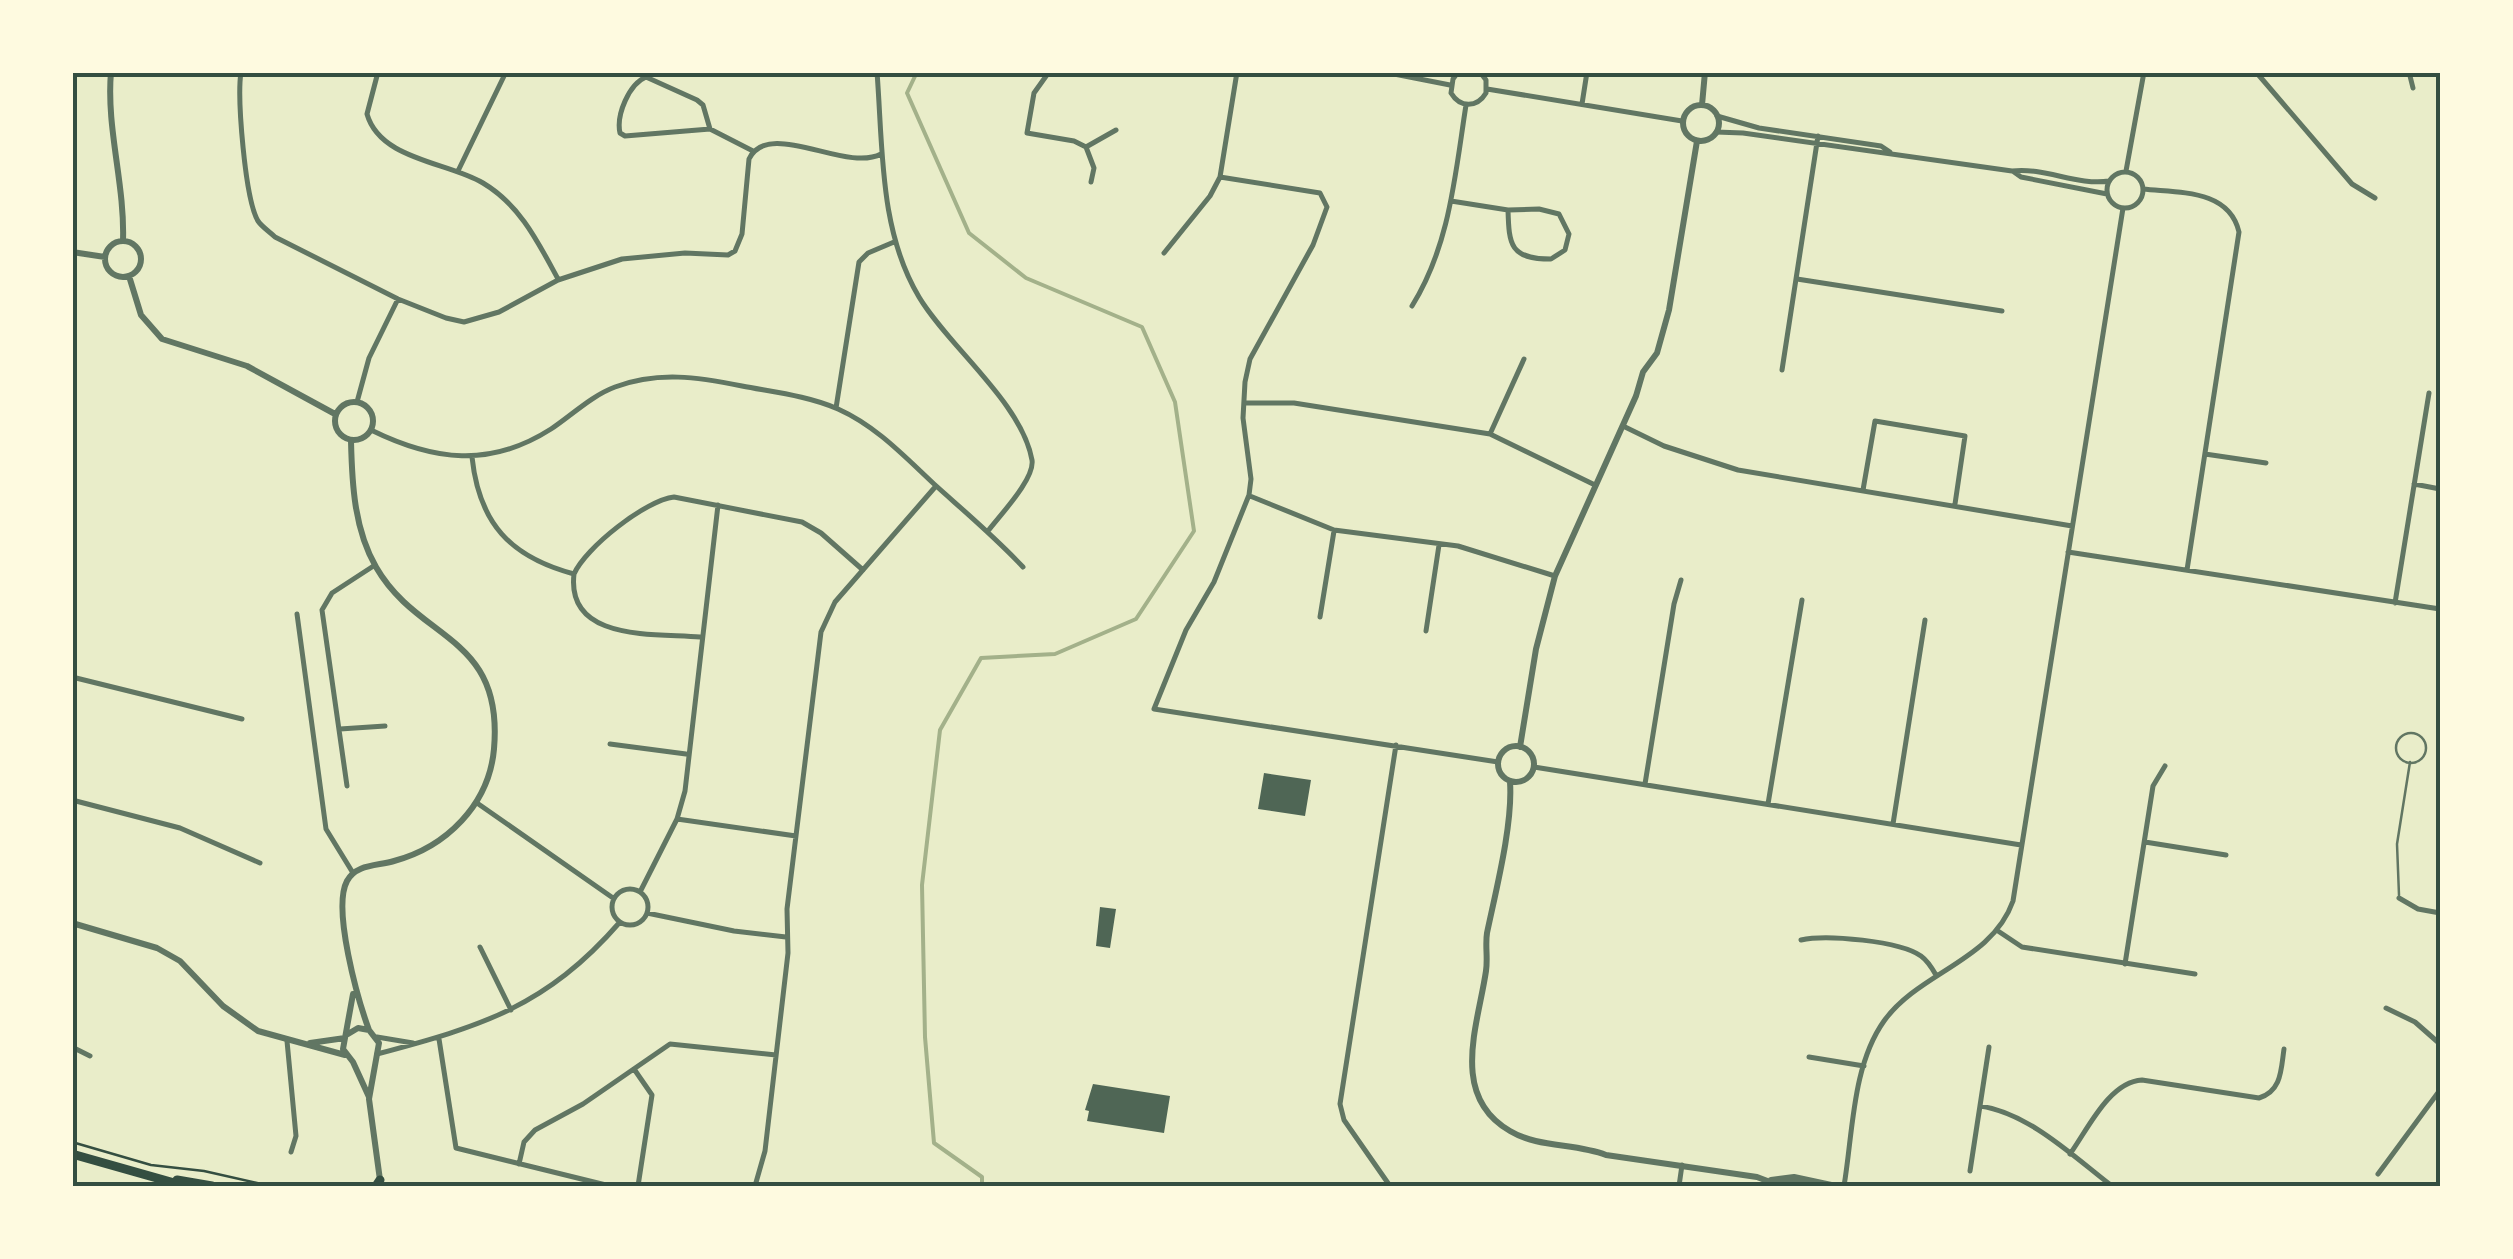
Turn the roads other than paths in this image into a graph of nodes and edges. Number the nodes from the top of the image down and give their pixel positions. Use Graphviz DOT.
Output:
graph roads {
  1 [pos="111,72"];
  2 [pos="241,72"];
  3 [pos="378,72"];
  4 [pos="506,72"];
  5 [pos="878,72"];
  6 [pos="1049,72"];
  7 [pos="1237,72"];
  8 [pos="1384,72"];
  9 [pos="1458,72"];
  10 [pos="1480,72"];
  11 [pos="1587,72"];
  12 [pos="1705,72"];
  13 [pos="2144,72"];
  14 [pos="2256,72"];
  15 [pos="2409,72"];
  16 [pos="1451,85"];
  17 [pos="2413,88"];
  18 [pos="1487,89"];
  19 [pos="1582,104"];
  20 [pos="1466,105"];
  21 [pos="1702,105"];
  22 [pos="1718,116"];
  23 [pos="1682,121"];
  24 [pos="710,128"];
  25 [pos="1116,130"];
  26 [pos="1716,132"];
  27 [pos="1818,136"];
  28 [pos="1698,141"];
  29 [pos="1816,145"];
  30 [pos="1086,148"];
  31 [pos="753,150"];
  32 [pos="1891,153"];
  33 [pos="882,154"];
  34 [pos="458,171"];
  35 [pos="2012,171"];
  36 [pos="2126,172"];
  37 [pos="1220,178"];
  38 [pos="2109,181"];
  39 [pos="1091,182"];
  40 [pos="2144,189"];
  41 [pos="2107,194"];
  42 [pos="2375,198"];
  43 [pos="1451,200"];
  44 [pos="2122,208"];
  45 [pos="1508,210"];
  46 [pos="124,241"];
  47 [pos="894,242"];
  48 [pos="72,252"];
  49 [pos="1164,253"];
  50 [pos="105,257"];
  51 [pos="129,276"];
  52 [pos="1796,279"];
  53 [pos="558,280"];
  54 [pos="398,299"];
  55 [pos="1412,306"];
  56 [pos="2002,310"];
  57 [pos="1524,360"];
  58 [pos="1782,370"];
  59 [pos="2428,393"];
  60 [pos="357,402"];
  61 [pos="1244,404"];
  62 [pos="836,408"];
  63 [pos="335,414"];
  64 [pos="1622,425"];
  65 [pos="371,430"];
  66 [pos="1490,434"];
  67 [pos="351,441"];
  68 [pos="2206,454"];
  69 [pos="472,457"];
  70 [pos="2266,463"];
  71 [pos="2414,484"];
  72 [pos="1595,485"];
  73 [pos="936,486"];
  74 [pos="2440,488"];
  75 [pos="1863,490"];
  76 [pos="1249,495"];
  77 [pos="1955,504"];
  78 [pos="718,505"];
  79 [pos="2072,526"];
  80 [pos="988,530"];
  81 [pos="1334,530"];
  82 [pos="1439,544"];
  83 [pos="2068,552"];
  84 [pos="375,565"];
  85 [pos="1023,567"];
  86 [pos="863,570"];
  87 [pos="2187,570"];
  88 [pos="574,574"];
  89 [pos="1555,576"];
  90 [pos="1680,580"];
  91 [pos="1802,600"];
  92 [pos="2395,604"];
  93 [pos="2440,609"];
  94 [pos="297,614"];
  95 [pos="1320,617"];
  96 [pos="1925,620"];
  97 [pos="1426,631"];
  98 [pos="701,637"];
  99 [pos="72,676"];
  100 [pos="242,719"];
  101 [pos="385,726"];
  102 [pos="340,730"];
  103 [pos="610,744"];
  104 [pos="1396,745"];
  105 [pos="1520,747"];
  106 [pos="687,754"];
  107 [pos="1498,762"];
  108 [pos="2410,762"];
  109 [pos="2165,766"];
  110 [pos="1534,767"];
  111 [pos="1510,782"];
  112 [pos="1645,785"];
  113 [pos="347,786"];
  114 [pos="72,800"];
  115 [pos="477,803"];
  116 [pos="1768,804"];
  117 [pos="677,819"];
  118 [pos="1893,824"];
  119 [pos="796,836"];
  120 [pos="2144,842"];
  121 [pos="2021,845"];
  122 [pos="2226,854"];
  123 [pos="260,863"];
  124 [pos="353,873"];
  125 [pos="640,892"];
  126 [pos="614,898"];
  127 [pos="2400,898"];
  128 [pos="647,913"];
  129 [pos="2440,913"];
  130 [pos="620,922"];
  131 [pos="72,923"];
  132 [pos="1998,932"];
  133 [pos="788,937"];
  134 [pos="1802,940"];
  135 [pos="480,947"];
  136 [pos="2126,964"];
  137 [pos="2195,974"];
  138 [pos="1937,976"];
  139 [pos="354,990"];
  140 [pos="2386,1008"];
  141 [pos="511,1010"];
  142 [pos="369,1030"];
  143 [pos="346,1036"];
  144 [pos="377,1037"];
  145 [pos="439,1039"];
  146 [pos="286,1041"];
  147 [pos="304,1044"];
  148 [pos="416,1044"];
  149 [pos="2440,1044"];
  150 [pos="72,1047"];
  151 [pos="1989,1047"];
  152 [pos="2284,1049"];
  153 [pos="345,1055"];
  154 [pos="776,1055"];
  155 [pos="90,1056"];
  156 [pos="376,1056"];
  157 [pos="1809,1058"];
  158 [pos="353,1062"];
  159 [pos="1864,1066"];
  160 [pos="634,1069"];
  161 [pos="2440,1090"];
  162 [pos="369,1098"];
  163 [pos="1980,1106"];
  164 [pos="290,1152"];
  165 [pos="72,1154"];
  166 [pos="2070,1154"];
  167 [pos="519,1164"];
  168 [pos="1682,1166"];
  169 [pos="1970,1171"];
  170 [pos="135,1173"];
  171 [pos="2378,1174"];
  172 [pos="379,1184"];
  173 [pos="185,1186"];
  174 [pos="212,1186"];
  175 [pos="610,1186"];
  176 [pos="638,1186"];
  177 [pos="755,1186"];
  178 [pos="1390,1186"];
  179 [pos="1679,1186"];
  180 [pos="1836,1186"];
  181 [pos="1844,1186"];
  182 [pos="2112,1186"];
  1 -- 46 [label="street"];
  2 -- 54 [label="street"];
  3 -- 34 [label="street"];
  4 -- 34 [label="street"];
  5 -- 33 [label="street"];
  6 -- 30 [label="street"];
  7 -- 37 [label="street"];
  8 -- 16 [label="street"];
  9 -- 16 [label="street"];
  10 -- 18 [label="street"];
  11 -- 19 [label="street"];
  12 -- 21 [label="street"];
  13 -- 36 [label="street"];
  14 -- 42 [label="street"];
  15 -- 17 [label="street"];
  16 -- 20 [label="street"];
  18 -- 19 [label="street"];
  18 -- 20 [label="street"];
  19 -- 23 [label="street"];
  20 -- 43 [label="street"];
  21 -- 22 [label="street"];
  21 -- 23 [label="street"];
  22 -- 26 [label="street"];
  22 -- 27 [label="street"];
  23 -- 28 [label="street"];
  24 -- 24 [label="street"];
  24 -- 31 [label="street"];
  25 -- 30 [label="street"];
  26 -- 28 [label="street"];
  26 -- 29 [label="street"];
  27 -- 29 [label="street"];
  27 -- 32 [label="street"];
  28 -- 64 [label="street"];
  29 -- 32 [label="street"];
  29 -- 52 [label="street"];
  30 -- 39 [label="street"];
  31 -- 33 [label="street"];
  31 -- 53 [label="street"];
  32 -- 35 [label="street"];
  33 -- 47 [label="street"];
  34 -- 53 [label="street"];
  35 -- 38 [label="street"];
  35 -- 41 [label="street"];
  36 -- 38 [label="street"];
  36 -- 40 [label="street"];
  37 -- 49 [label="street"];
  37 -- 61 [label="street"];
  38 -- 41 [label="street"];
  40 -- 44 [label="street"];
  40 -- 68 [label="street"];
  41 -- 44 [label="street"];
  43 -- 45 [label="street"];
  43 -- 55 [label="street"];
  44 -- 79 [label="street"];
  45 -- 45 [label="street"];
  46 -- 50 [label="street"];
  46 -- 51 [label="street"];
  47 -- 62 [label="street"];
  47 -- 80 [label="street"];
  48 -- 50 [label="street"];
  50 -- 51 [label="street"];
  51 -- 63 [label="street"];
  52 -- 56 [label="street"];
  52 -- 58 [label="street"];
  53 -- 54 [label="street"];
  54 -- 60 [label="street"];
  57 -- 66 [label="street"];
  59 -- 71 [label="street"];
  60 -- 63 [label="street"];
  60 -- 65 [label="street"];
  61 -- 66 [label="street"];
  61 -- 76 [label="street"];
  62 -- 69 [label="street"];
  62 -- 73 [label="street"];
  63 -- 67 [label="street"];
  64 -- 72 [label="street"];
  64 -- 75 [label="street"];
  65 -- 67 [label="street"];
  65 -- 69 [label="street"];
  66 -- 72 [label="street"];
  67 -- 84 [label="street"];
  68 -- 70 [label="street"];
  68 -- 87 [label="street"];
  69 -- 88 [label="street"];
  71 -- 74 [label="street"];
  71 -- 92 [label="street"];
  72 -- 89 [label="street"];
  73 -- 80 [label="street"];
  73 -- 86 [label="street"];
  75 -- 77 [label="street"];
  75 -- 77 [label="street"];
  76 -- 81 [label="street"];
  76 -- 104 [label="street"];
  77 -- 79 [label="street"];
  78 -- 86 [label="street"];
  78 -- 88 [label="street"];
  78 -- 98 [label="street"];
  79 -- 83 [label="street"];
  80 -- 85 [label="street"];
  81 -- 82 [label="street"];
  81 -- 95 [label="street"];
  82 -- 89 [label="street"];
  82 -- 97 [label="street"];
  83 -- 87 [label="street"];
  83 -- 121 [label="street"];
  84 -- 102 [label="street"];
  84 -- 115 [label="street"];
  86 -- 119 [label="street"];
  87 -- 92 [label="street"];
  88 -- 98 [label="street"];
  89 -- 105 [label="street"];
  90 -- 112 [label="street"];
  91 -- 116 [label="street"];
  92 -- 93 [label="street"];
  94 -- 124 [label="street"];
  96 -- 118 [label="street"];
  98 -- 106 [label="street"];
  99 -- 100 [label="street"];
  101 -- 102 [label="street"];
  102 -- 113 [label="street"];
  103 -- 106 [label="street"];
  104 -- 107 [label="street"];
  104 -- 178 [label="street"];
  105 -- 107 [label="street"];
  105 -- 110 [label="street"];
  106 -- 117 [label="street"];
  107 -- 111 [label="street"];
  108 -- 108 [label="lane"];
  108 -- 127 [label="lane"];
  109 -- 120 [label="street"];
  110 -- 111 [label="street"];
  110 -- 112 [label="street"];
  111 -- 168 [label="street"];
  112 -- 116 [label="street"];
  114 -- 123 [label="street"];
  115 -- 124 [label="street"];
  115 -- 126 [label="street"];
  116 -- 118 [label="street"];
  117 -- 119 [label="street"];
  117 -- 125 [label="street"];
  118 -- 121 [label="street"];
  119 -- 133 [label="street"];
  120 -- 122 [label="street"];
  120 -- 136 [label="street"];
  121 -- 132 [label="street"];
  124 -- 139 [label="street"];
  125 -- 126 [label="street"];
  125 -- 128 [label="street"];
  126 -- 130 [label="street"];
  127 -- 129 [label="street"];
  128 -- 130 [label="street"];
  128 -- 133 [label="street"];
  130 -- 141 [label="street"];
  131 -- 146 [label="street"];
  132 -- 136 [label="street"];
  132 -- 138 [label="street"];
  133 -- 154 [label="street"];
  134 -- 138 [label="street"];
  135 -- 141 [label="street"];
  136 -- 137 [label="street"];
  138 -- 159 [label="street"];
  139 -- 142 [label="street"];
  139 -- 143 [label="street"];
  140 -- 149 [label="street"];
  141 -- 145 [label="street"];
  142 -- 143 [label="street"];
  142 -- 144 [label="street"];
  143 -- 147 [label="street"];
  143 -- 153 [label="street"];
  144 -- 148 [label="street"];
  144 -- 156 [label="street"];
  145 -- 148 [label="street"];
  145 -- 167 [label="street"];
  146 -- 147 [label="street"];
  146 -- 164 [label="street"];
  147 -- 153 [label="street"];
  148 -- 156 [label="street"];
  150 -- 155 [label="street"];
  151 -- 163 [label="street"];
  152 -- 166 [label="street"];
  153 -- 158 [label="street"];
  154 -- 160 [label="street"];
  154 -- 177 [label="street"];
  156 -- 158 [label="street"];
  156 -- 162 [label="street"];
  157 -- 159 [label="street"];
  158 -- 162 [label="street"];
  159 -- 181 [label="street"];
  160 -- 167 [label="street"];
  160 -- 176 [label="street"];
  161 -- 171 [label="street"];
  162 -- 172 [label="street"];
  163 -- 166 [label="street"];
  163 -- 169 [label="street"];
  165 -- 170 [label="main road"];
  166 -- 182 [label="street"];
  167 -- 175 [label="street"];
  168 -- 179 [label="street"];
  168 -- 180 [label="street"];
  170 -- 173 [label="main road"];
  170 -- 174 [label="main road"];
}
